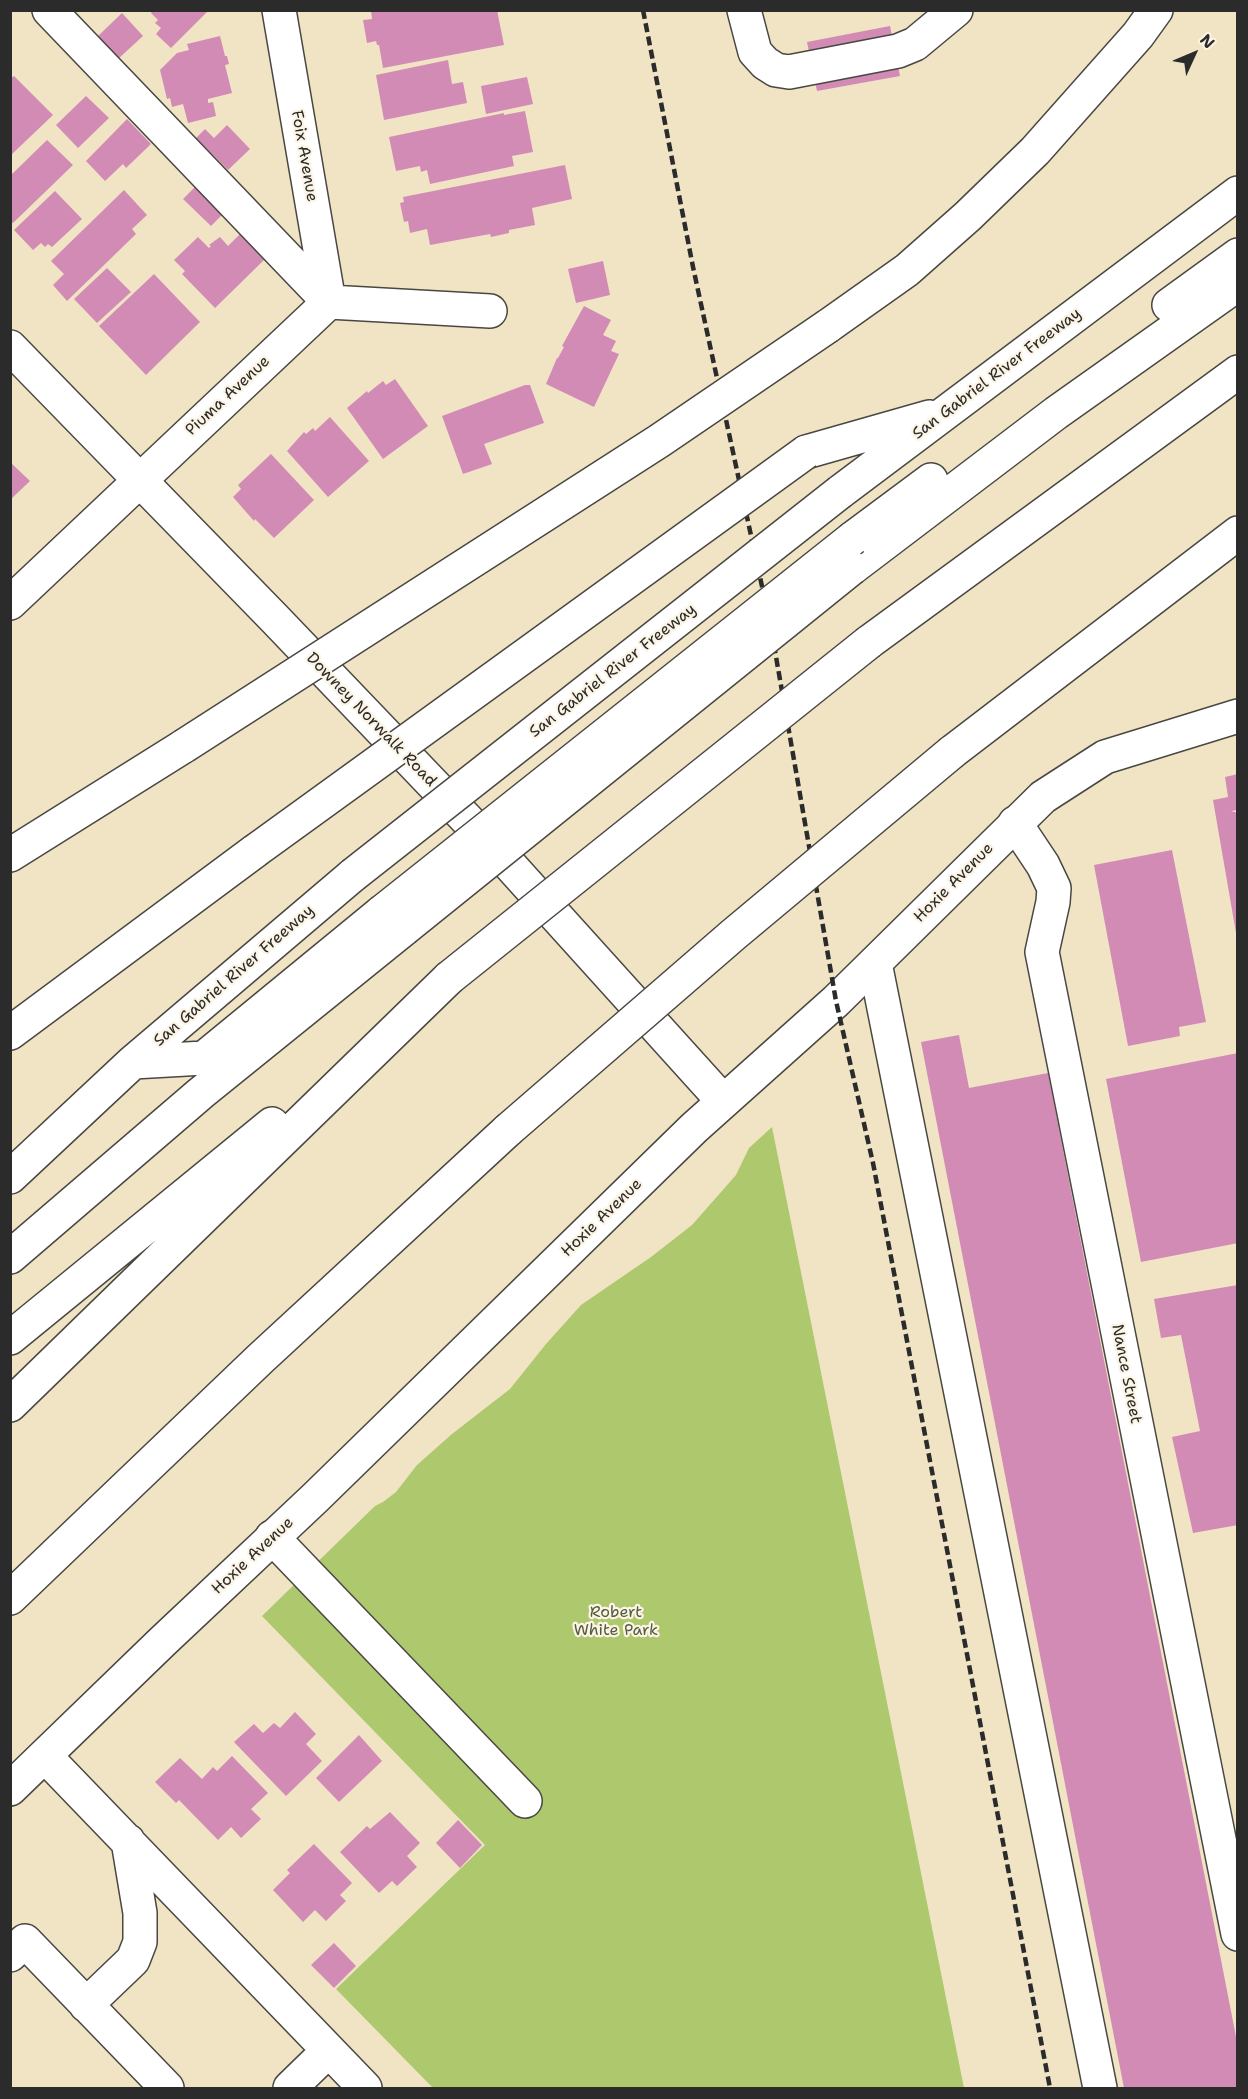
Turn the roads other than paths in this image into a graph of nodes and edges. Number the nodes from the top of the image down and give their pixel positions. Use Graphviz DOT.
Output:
graph roads {
  1 [pos="49,10"];
  2 [pos="279,10"];
  3 [pos="744,10"];
  4 [pos="956,10"];
  5 [pos="1156,10"];
  6 [pos="1238,193"];
  7 [pos="1238,255"];
  8 [pos="1238,284"];
  9 [pos="328,302"];
  10 [pos="490,311"];
  11 [pos="10,347"];
  12 [pos="1238,372"];
  13 [pos="948,412"];
  14 [pos="139,479"];
  15 [pos="1238,533"];
  16 [pos="852,553"];
  17 [pos="10,603"];
  18 [pos="1238,716"];
  19 [pos="1015,823"];
  20 [pos="10,855"];
  21 [pos="393,921"];
  22 [pos="875,963"];
  23 [pos="449,978"];
  24 [pos="10,1033"];
  25 [pos="133,1062"];
  26 [pos="723,1101"];
  27 [pos="10,1177"];
  28 [pos="10,1257"];
  29 [pos="10,1338"];
  30 [pos="10,1405"];
  31 [pos="87,1525"];
  32 [pos="272,1537"];
  33 [pos="10,1598"];
  34 [pos="10,1606"];
  35 [pos="45,1756"];
  36 [pos="10,1789"];
  37 [pos="525,1801"];
  38 [pos="128,1841"];
  39 [pos="1238,1934"];
  40 [pos="10,1955"];
  41 [pos="86,2005"];
  42 [pos="328,2051"];
  43 [pos="168,2088"];
  44 [pos="290,2088"];
  45 [pos="365,2088"];
  46 [pos="1100,2088"];
  1 -- 9 [label="main road"];
  2 -- 9 [label="main road, Foix Avenue"];
  3 -- 4 [label="main road"];
  5 -- 20 [label="main road, bridge"];
  6 -- 13 [label="main road, San Gabriel River Freeway"];
  7 -- 16 [label="main road"];
  8 -- 16 [label="main road"];
  9 -- 10 [label="main road"];
  9 -- 14 [label="main road, Piuma Avenue"];
  11 -- 14 [label="main road, Downey Norwalk Road"];
  12 -- 23 [label="main road, bridge"];
  13 -- 24 [label="main road, bridge"];
  13 -- 25 [label="main road, San Gabriel River Freeway, bridge"];
  14 -- 17 [label="main road, Piuma Avenue"];
  14 -- 26 [label="main road, Downey Norwalk Road"];
  15 -- 31 [label="main road, bridge"];
  16 -- 21 [label="main road, bridge"];
  18 -- 19 [label="main road, Hoxie Avenue"];
  19 -- 22 [label="main road, Hoxie Avenue"];
  19 -- 39 [label="main road, Nance Street"];
  21 -- 25 [label="main road"];
  21 -- 28 [label="main road"];
  22 -- 26 [label="main road, Hoxie Avenue"];
  22 -- 46 [label="main road"];
  23 -- 29 [label="main road"];
  23 -- 30 [label="main road"];
  25 -- 27 [label="main road, San Gabriel River Freeway"];
  26 -- 32 [label="main road, Hoxie Avenue"];
  31 -- 33 [label="main road"];
  31 -- 34 [label="main road"];
  32 -- 35 [label="main road, Hoxie Avenue"];
  32 -- 37 [label="main road"];
  35 -- 36 [label="main road, Hoxie Avenue"];
  35 -- 38 [label="main road"];
  38 -- 41 [label="main road"];
  38 -- 42 [label="main road"];
  40 -- 41 [label="main road"];
  41 -- 43 [label="main road"];
  42 -- 44 [label="main road"];
  42 -- 45 [label="main road"];
}
